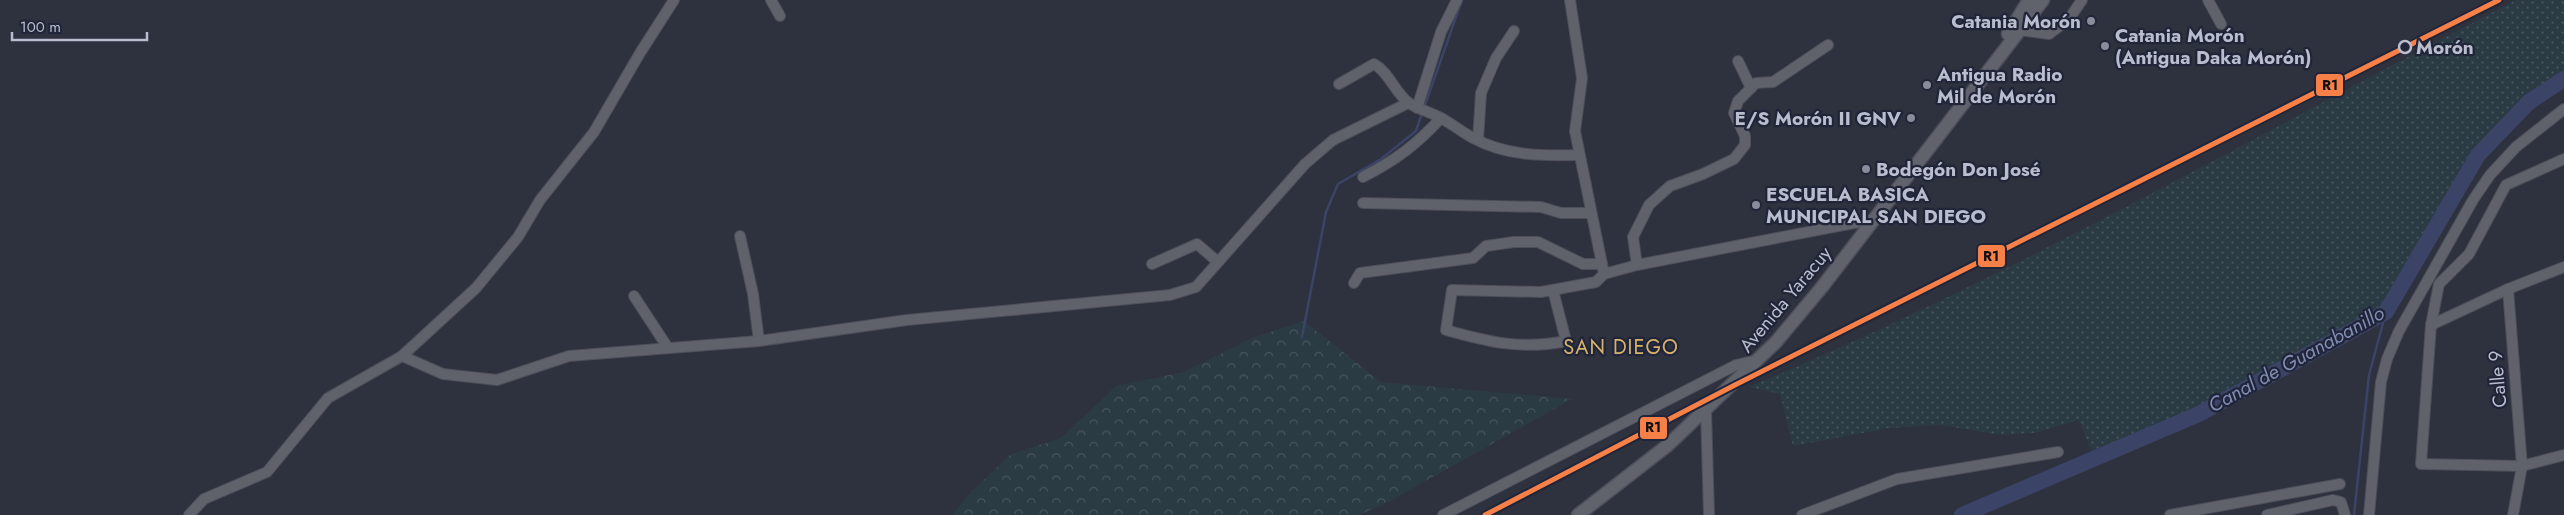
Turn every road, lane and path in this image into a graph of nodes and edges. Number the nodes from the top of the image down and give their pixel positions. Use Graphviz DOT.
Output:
graph roads {
  1 [pos="674,0"];
  2 [pos="770,0"];
  3 [pos="1457,0"];
  4 [pos="1570,0"];
  5 [pos="2029,0"];
  6 [pos="2043,0"];
  7 [pos="2082,0"];
  8 [pos="2208,0"];
  9 [pos="780,16"];
  10 [pos="2221,24"];
  11 [pos="2020,30"];
  12 [pos="1514,31"];
  13 [pos="1828,45"];
  14 [pos="1738,61"];
  15 [pos="1339,84"];
  16 [pos="1751,88"];
  17 [pos="1972,91"];
  18 [pos="1415,107"];
  19 [pos="2564,109"];
  20 [pos="1438,116"];
  21 [pos="1478,140"];
  22 [pos="1578,155"];
  23 [pos="2564,159"];
  24 [pos="1363,177"];
  25 [pos="1362,203"];
  26 [pos="1590,213"];
  27 [pos="1875,219"];
  28 [pos="740,236"];
  29 [pos="1218,262"];
  30 [pos="1152,264"];
  31 [pos="1637,265"];
  32 [pos="1603,269"];
  33 [pos="2563,270"];
  34 [pos="1354,283"];
  35 [pos="2508,289"];
  36 [pos="1553,290"];
  37 [pos="634,296"];
  38 [pos="2432,326"];
  39 [pos="759,341"];
  40 [pos="668,348"];
  41 [pos="402,356"];
  42 [pos="1758,360"];
  43 [pos="1706,410"];
  44 [pos="2058,452"];
  45 [pos="2564,455"];
  46 [pos="2522,466"];
  47 [pos="2340,484"];
  48 [pos="2290,512"];
  49 [pos="189,515"];
  50 [pos="1443,515"];
  51 [pos="1578,515"];
  52 [pos="1709,515"];
  53 [pos="1802,515"];
  54 [pos="2170,515"];
  55 [pos="2267,515"];
  56 [pos="2345,515"];
  57 [pos="2368,515"];
  58 [pos="2513,515"];
  1 -- 41 [label="street"];
  2 -- 9 [label="street"];
  3 -- 18 [label="street"];
  4 -- 22 [label="street"];
  5 -- 17 [label="main road"];
  6 -- 11 [label="main road"];
  7 -- 11 [label="street"];
  8 -- 10 [label="street"];
  11 -- 17 [label="main road"];
  12 -- 21 [label="street"];
  13 -- 16 [label="street"];
  14 -- 16 [label="street"];
  15 -- 18 [label="street"];
  16 -- 31 [label="street"];
  17 -- 27 [label="main road, Avenida Yaracuy"];
  18 -- 20 [label="street"];
  18 -- 29 [label="street"];
  19 -- 57 [label="street"];
  20 -- 21 [label="street"];
  20 -- 24 [label="street"];
  21 -- 22 [label="street"];
  22 -- 26 [label="street"];
  23 -- 38 [label="street"];
  25 -- 26 [label="street"];
  26 -- 32 [label="street"];
  27 -- 31 [label="street"];
  27 -- 42 [label="main road, Avenida Yaracuy"];
  28 -- 39 [label="street"];
  29 -- 30 [label="street"];
  29 -- 39 [label="street"];
  31 -- 32 [label="street"];
  32 -- 34 [label="street"];
  32 -- 36 [label="street"];
  33 -- 35 [label="street"];
  35 -- 38 [label="street"];
  35 -- 46 [label="street, Calle 9"];
  36 -- 36 [label="street"];
  37 -- 40 [label="street"];
  38 -- 46 [label="street"];
  39 -- 40 [label="street"];
  40 -- 41 [label="street"];
  41 -- 49 [label="street"];
  42 -- 43 [label="main road, Avenida Yaracuy"];
  42 -- 50 [label="street"];
  43 -- 51 [label="main road, Avenida Yaracuy"];
  43 -- 52 [label="street"];
  44 -- 53 [label="street"];
  45 -- 46 [label="street"];
  46 -- 58 [label="street, Calle 9"];
  47 -- 54 [label="street"];
  48 -- 55 [label="street"];
  48 -- 56 [label="street"];
}
